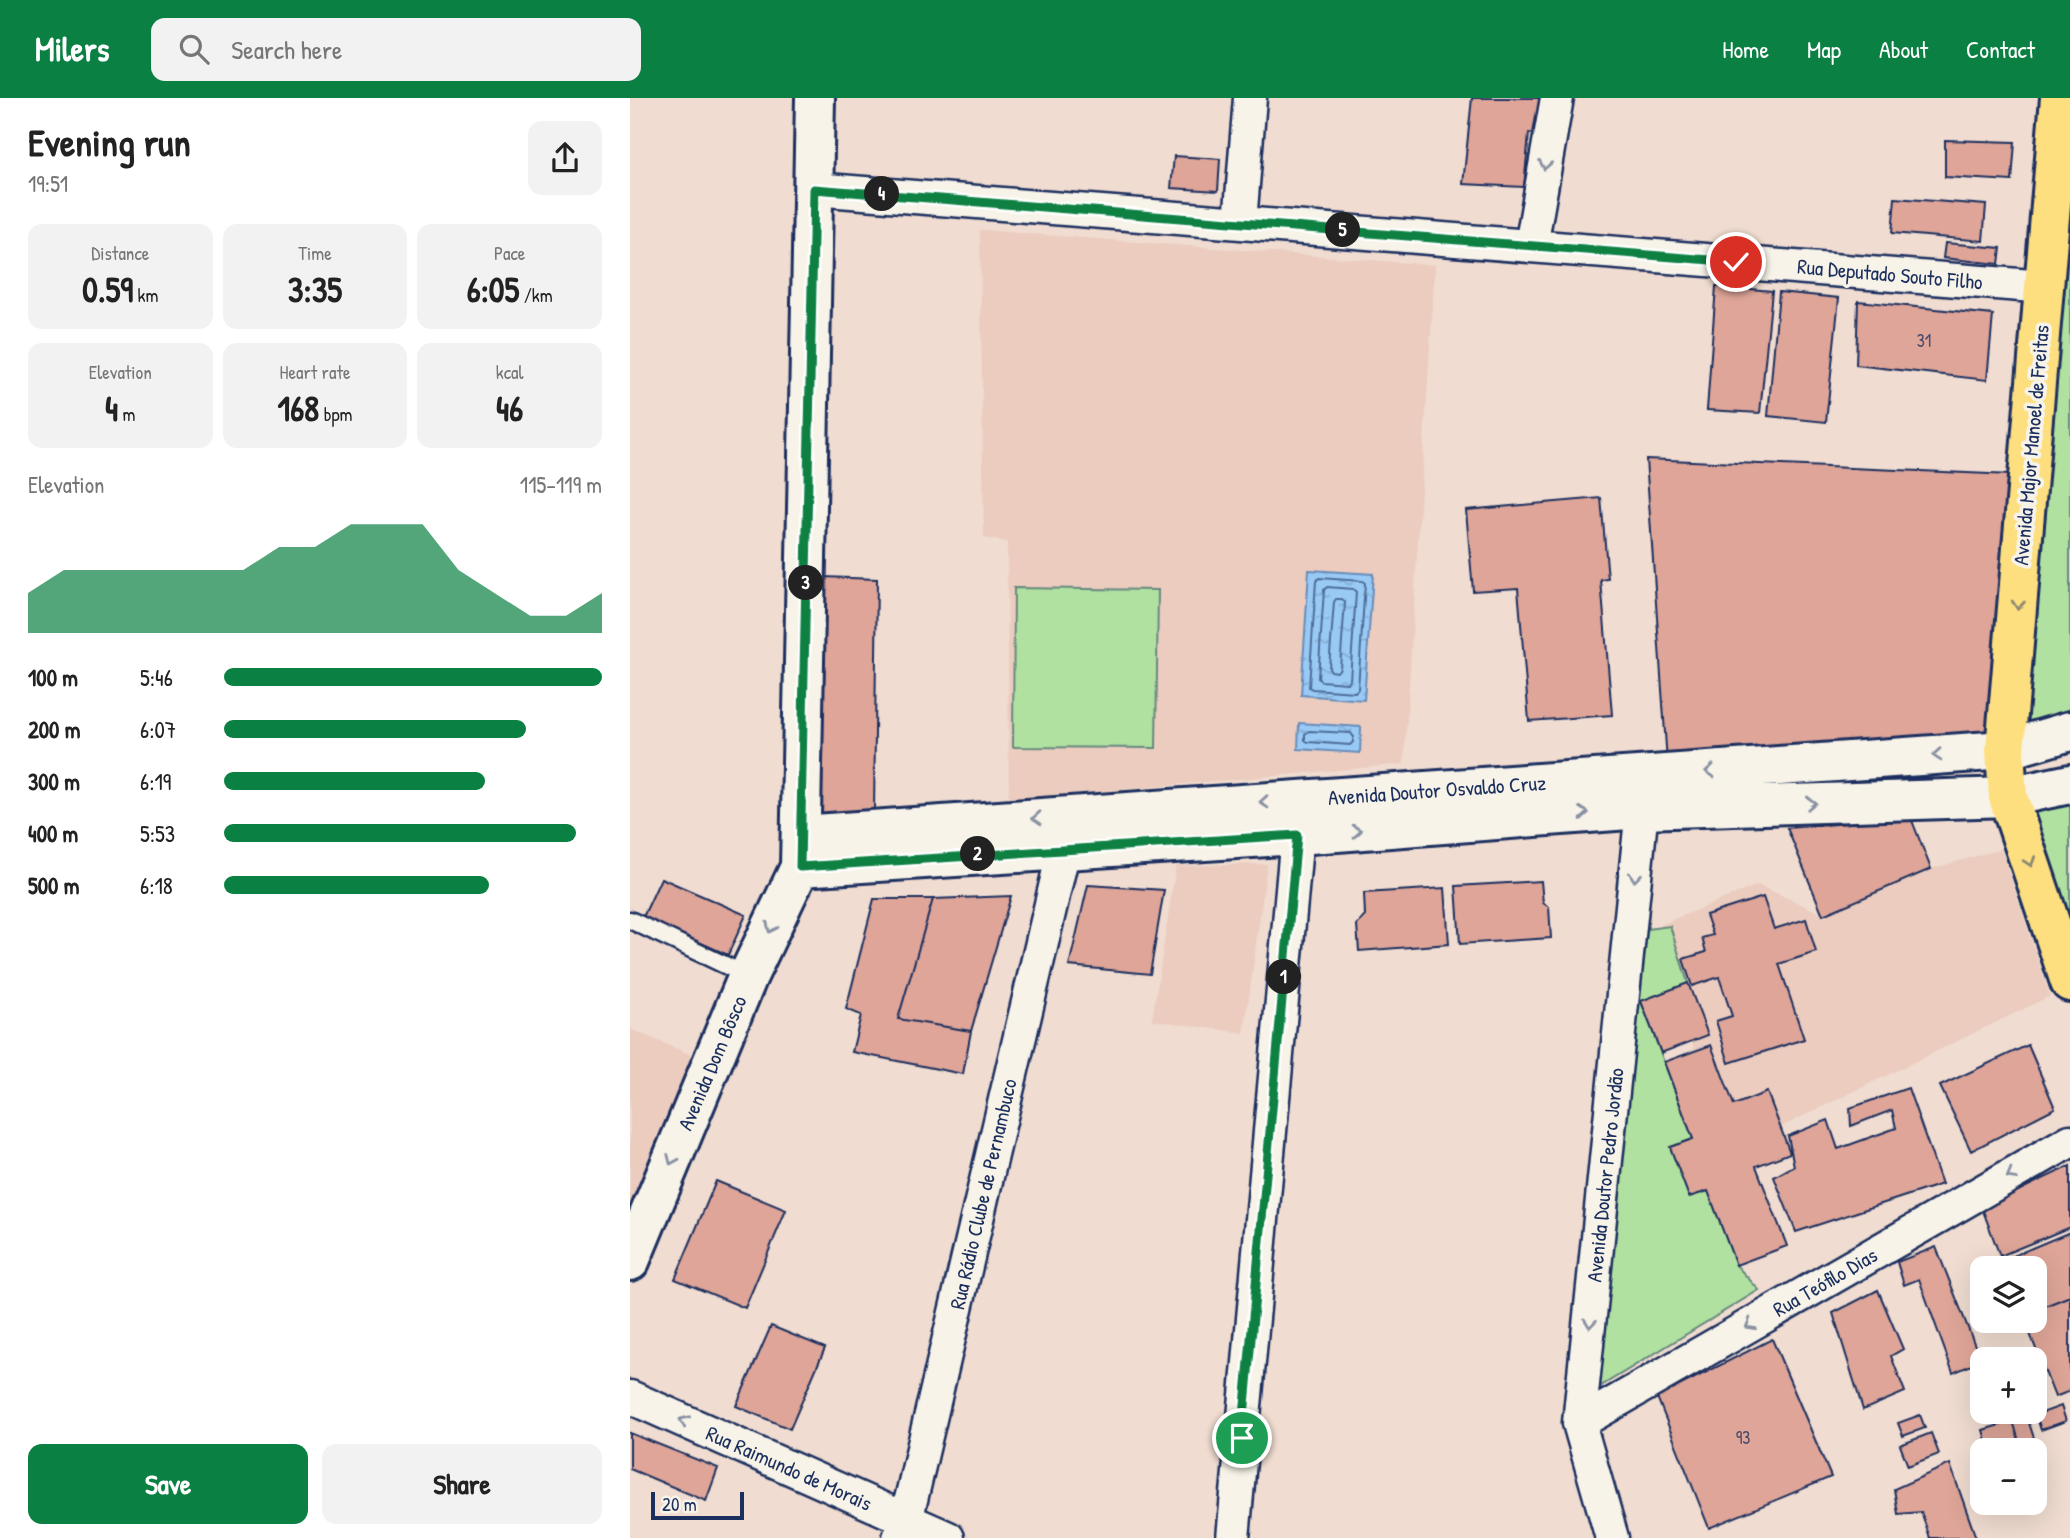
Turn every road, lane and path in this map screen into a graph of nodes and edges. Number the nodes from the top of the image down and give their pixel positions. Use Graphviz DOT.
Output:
graph roads {
  1 [pos="815,98"];
  2 [pos="1250,98"];
  3 [pos="1557,98"];
  4 [pos="2060,98"];
  5 [pos="814,189"];
  6 [pos="1240,222"];
  7 [pos="1531,246"];
  8 [pos="2045,287"];
  9 [pos="2070,731"];
  10 [pos="2006,750"];
  11 [pos="2070,784"];
  12 [pos="2008,797"];
  13 [pos="1642,809"];
  14 [pos="1297,835"];
  15 [pos="1064,849"];
  16 [pos="800,851"];
  17 [pos="630,920"];
  18 [pos="748,976"];
  19 [pos="2070,982"];
  20 [pos="2070,1141"];
  21 [pos="630,1261"];
  22 [pos="630,1397"];
  23 [pos="1579,1423"];
  24 [pos="902,1530"];
  25 [pos="948,1538"];
  26 [pos="1233,1538"];
  27 [pos="1612,1538"];
  1 -- 5 [label="street"];
  2 -- 6 [label="street"];
  3 -- 7 [label="street, one-way"];
  4 -- 8 [label="main road, Avenida Major Manoel de Freitas"];
  5 -- 6 [label="street, Rua Deputado Souto Filho"];
  5 -- 16 [label="street"];
  6 -- 7 [label="street, Rua Deputado Souto Filho"];
  7 -- 8 [label="street, Rua Deputado Souto Filho"];
  8 -- 10 [label="main road, Avenida Major Manoel de Freitas, one-way"];
  9 -- 10 [label="street, Avenida Doutor Osvaldo Cruz"];
  10 -- 12 [label="main road, Avenida Major Manoel de Freitas"];
  10 -- 16 [label="street, Avenida Doutor Osvaldo Cruz, one-way"];
  11 -- 12 [label="street, Avenida Doutor Osvaldo Cruz"];
  13 -- 12 [label="street, Avenida Doutor Osvaldo Cruz, one-way"];
  12 -- 19 [label="main road, Avenida Major Manoel de Freitas, one-way"];
  14 -- 13 [label="street, Avenida Doutor Osvaldo Cruz, one-way"];
  13 -- 23 [label="street, Avenida Doutor Pedro Jordão, one-way"];
  14 -- 15 [label="street, Avenida Doutor Osvaldo Cruz"];
  14 -- 26 [label="street"];
  15 -- 16 [label="street, Avenida Doutor Osvaldo Cruz"];
  15 -- 24 [label="street, Rua Rádio Clube de Pernambuco"];
  16 -- 18 [label="street, Avenida Dom Bôsco, one-way"];
  17 -- 18 [label="lane"];
  18 -- 21 [label="street, Avenida Dom Bôsco, one-way"];
  20 -- 23 [label="street, Rua Teófilo Dias, one-way"];
  24 -- 22 [label="street, Rua Raimundo de Morais, one-way"];
  23 -- 27 [label="street, Avenida Doutor Pedro Jordão"];
  24 -- 25 [label="street, Rua Raimundo de Morais"];
}
